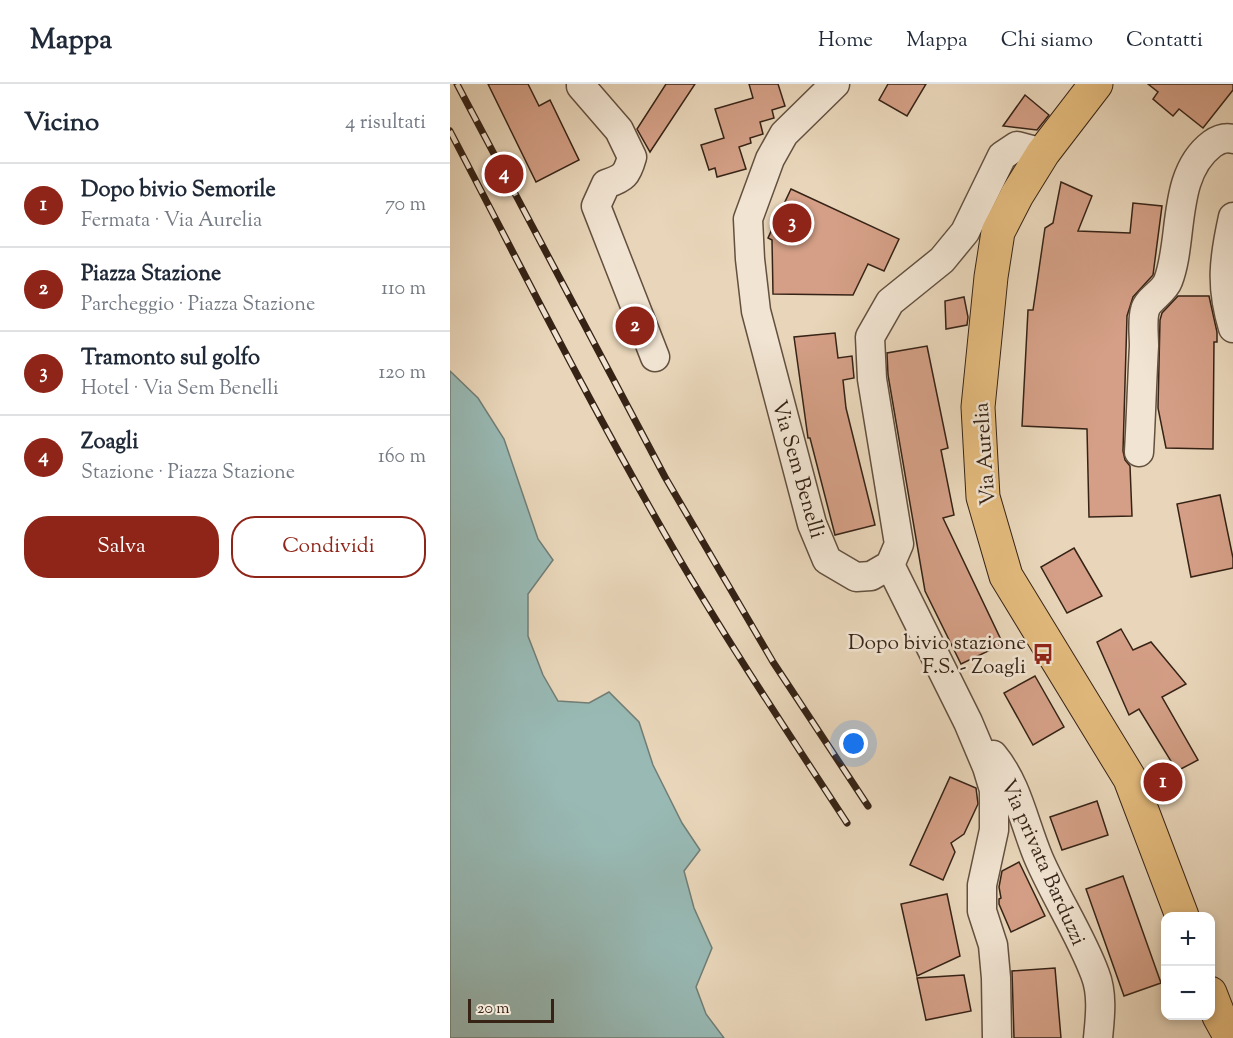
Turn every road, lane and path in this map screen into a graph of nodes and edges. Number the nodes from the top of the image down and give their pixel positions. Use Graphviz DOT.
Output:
graph roads {
  1 [pos="581,84"];
  2 [pos="835,84"];
  3 [pos="1096,84"];
  4 [pos="1233,139"];
  5 [pos="1044,153"];
  6 [pos="1233,217"];
  7 [pos="1233,328"];
  8 [pos="655,357"];
  9 [pos="1139,452"];
  10 [pos="890,565"];
  11 [pos="971,730"];
  12 [pos="1180,912"];
  13 [pos="1215,1006"];
  14 [pos="997,1038"];
  15 [pos="1098,1038"];
  16 [pos="1231,1038"];
  1 -- 8 [label="street"];
  2 -- 10 [label="street, Via Sem Benelli"];
  3 -- 5 [label="main road, Via Aurelia"];
  4 -- 9 [label="street"];
  5 -- 10 [label="street"];
  5 -- 12 [label="main road, Via Aurelia"];
  6 -- 7 [label="street"];
  10 -- 11 [label="street, Via privata Barduzzi"];
  11 -- 14 [label="street, Via privata Barduzzi"];
  11 -- 15 [label="street, Via privata Barduzzi"];
  13 -- 16 [label="main road"];
}
